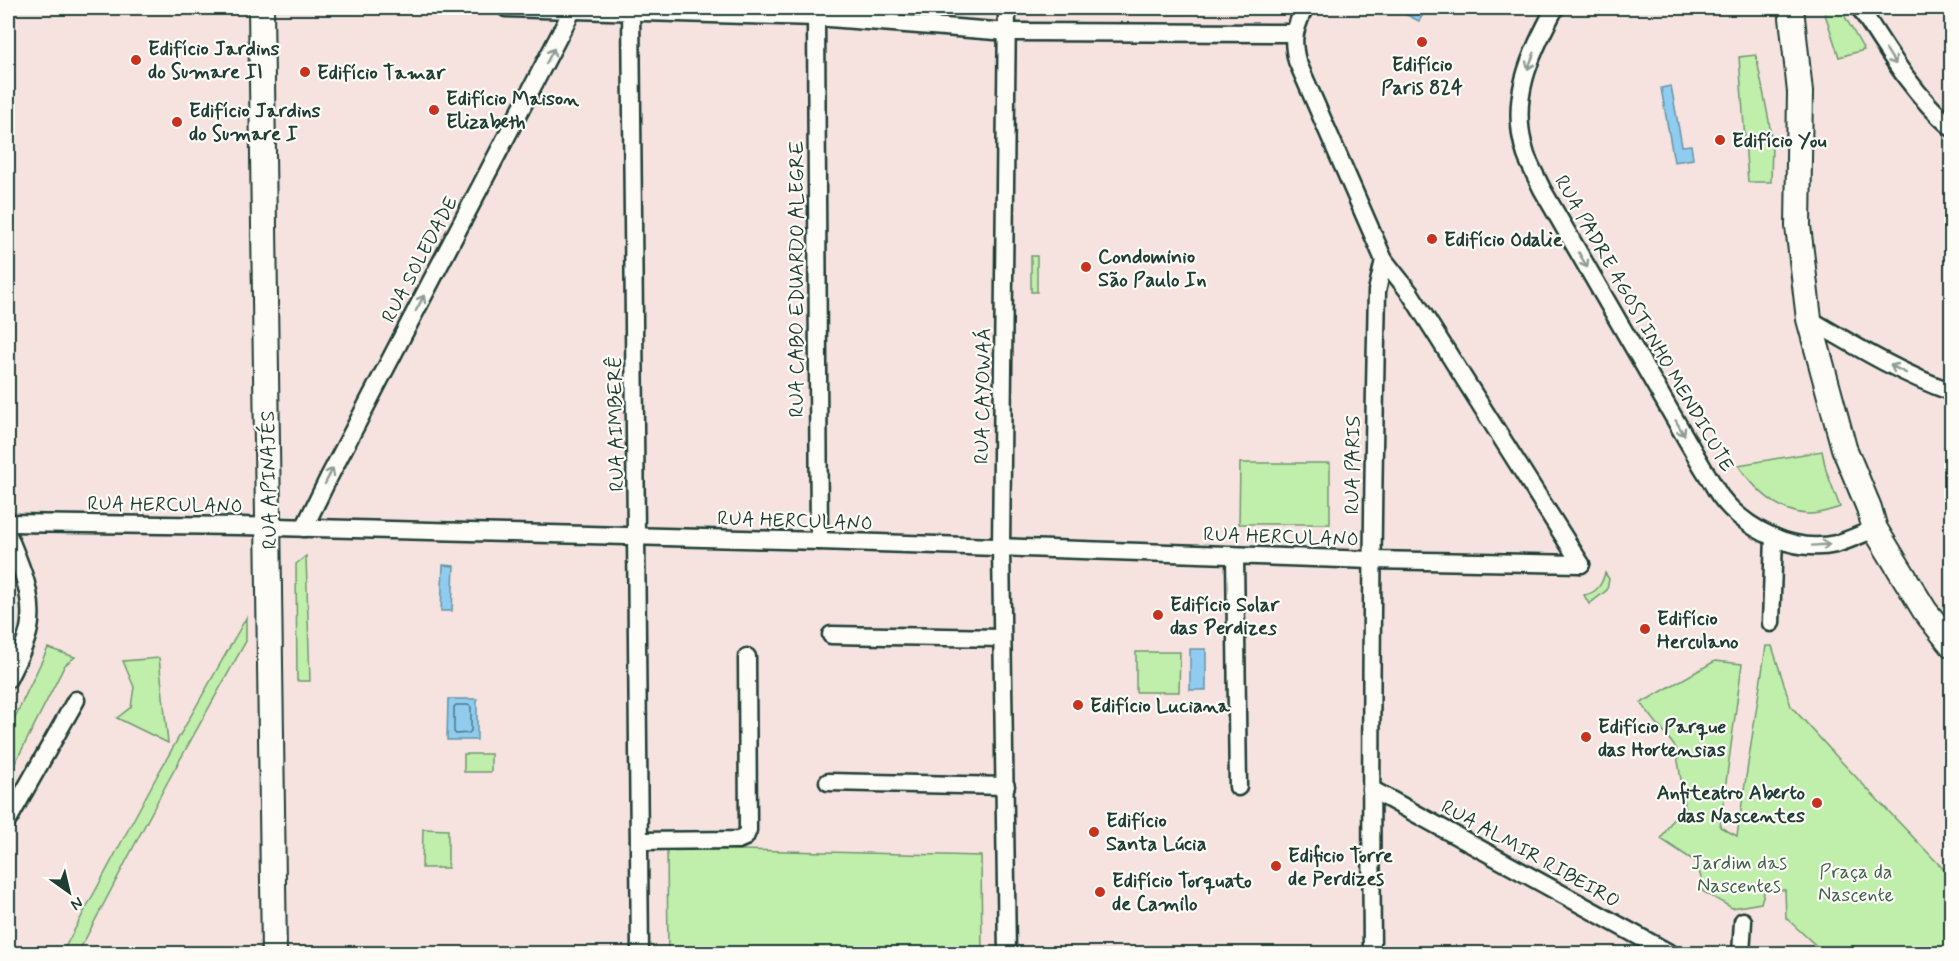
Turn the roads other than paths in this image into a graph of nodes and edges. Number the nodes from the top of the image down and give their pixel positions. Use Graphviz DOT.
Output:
graph roads {
  1 [pos="261,8"];
  2 [pos="506,8"];
  3 [pos="1007,8"];
  4 [pos="1304,8"];
  5 [pos="1555,8"];
  6 [pos="1791,8"];
  7 [pos="1860,8"];
  8 [pos="573,9"];
  9 [pos="631,10"];
  10 [pos="816,17"];
  11 [pos="1008,32"];
  12 [pos="1293,33"];
  13 [pos="1952,128"];
  14 [pos="1384,260"];
  15 [pos="1809,319"];
  16 [pos="1952,392"];
  17 [pos="8,524"];
  18 [pos="269,527"];
  19 [pos="304,528"];
  20 [pos="1875,530"];
  21 [pos="8,536"];
  22 [pos="637,537"];
  23 [pos="1774,537"];
  24 [pos="819,541"];
  25 [pos="1001,548"];
  26 [pos="1235,556"];
  27 [pos="1371,560"];
  28 [pos="1771,623"];
  29 [pos="831,635"];
  30 [pos="1002,638"];
  31 [pos="1952,645"];
  32 [pos="747,657"];
  33 [pos="8,679"];
  34 [pos="76,700"];
  35 [pos="828,782"];
  36 [pos="1006,786"];
  37 [pos="1238,787"];
  38 [pos="1371,789"];
  39 [pos="8,820"];
  40 [pos="639,841"];
  41 [pos="1743,921"];
  42 [pos="274,954"];
  43 [pos="640,954"];
  44 [pos="1007,954"];
  45 [pos="1372,954"];
  46 [pos="1671,954"];
  47 [pos="1741,954"];
  1 -- 18 [label="street, RUA APINAJÉS"];
  2 -- 8 [label="street"];
  3 -- 11 [label="street, RUA CAYOWAÁ"];
  4 -- 12 [label="street"];
  5 -- 23 [label="street, RUA PADRE AGOSTINHO MENDICUTE, one-way"];
  6 -- 15 [label="street"];
  7 -- 13 [label="street, one-way"];
  8 -- 9 [label="street"];
  19 -- 8 [label="street, RUA SOLEDADE, one-way"];
  9 -- 10 [label="street"];
  9 -- 22 [label="street, RUA AIMBERÊ"];
  10 -- 11 [label="street"];
  10 -- 24 [label="street, RUA CABO EDUARDO ALEGRE"];
  11 -- 12 [label="street"];
  11 -- 25 [label="street, RUA CAYOWAÁ"];
  12 -- 14 [label="street"];
  14 -- 27 [label="street, RUA PARIS"];
  14 -- 27 [label="street, RUA HERCULANO"];
  16 -- 15 [label="street, one-way"];
  15 -- 20 [label="street"];
  17 -- 18 [label="street, RUA HERCULANO"];
  18 -- 19 [label="street, RUA HERCULANO"];
  18 -- 42 [label="street, RUA APINAJÉS"];
  19 -- 22 [label="street, RUA HERCULANO"];
  23 -- 20 [label="street, RUA PADRE AGOSTINHO MENDICUTE, one-way"];
  20 -- 31 [label="street"];
  21 -- 33 [label="street"];
  22 -- 24 [label="street, RUA HERCULANO"];
  22 -- 40 [label="street, RUA AIMBERÊ"];
  23 -- 28 [label="street"];
  24 -- 25 [label="street, RUA HERCULANO"];
  25 -- 26 [label="street, RUA HERCULANO"];
  25 -- 30 [label="street, RUA CAYOWAÁ"];
  26 -- 27 [label="street, RUA HERCULANO"];
  26 -- 37 [label="street"];
  27 -- 38 [label="street, RUA PARIS"];
  29 -- 30 [label="street"];
  30 -- 36 [label="street, RUA CAYOWAÁ"];
  32 -- 40 [label="street"];
  34 -- 39 [label="street"];
  35 -- 36 [label="street"];
  36 -- 44 [label="street, RUA CAYOWAÁ"];
  38 -- 45 [label="street, RUA PARIS"];
  38 -- 46 [label="street, RUA ALMIR RIBEIRO"];
  40 -- 43 [label="street, RUA AIMBERÊ"];
  41 -- 47 [label="street"];
}
